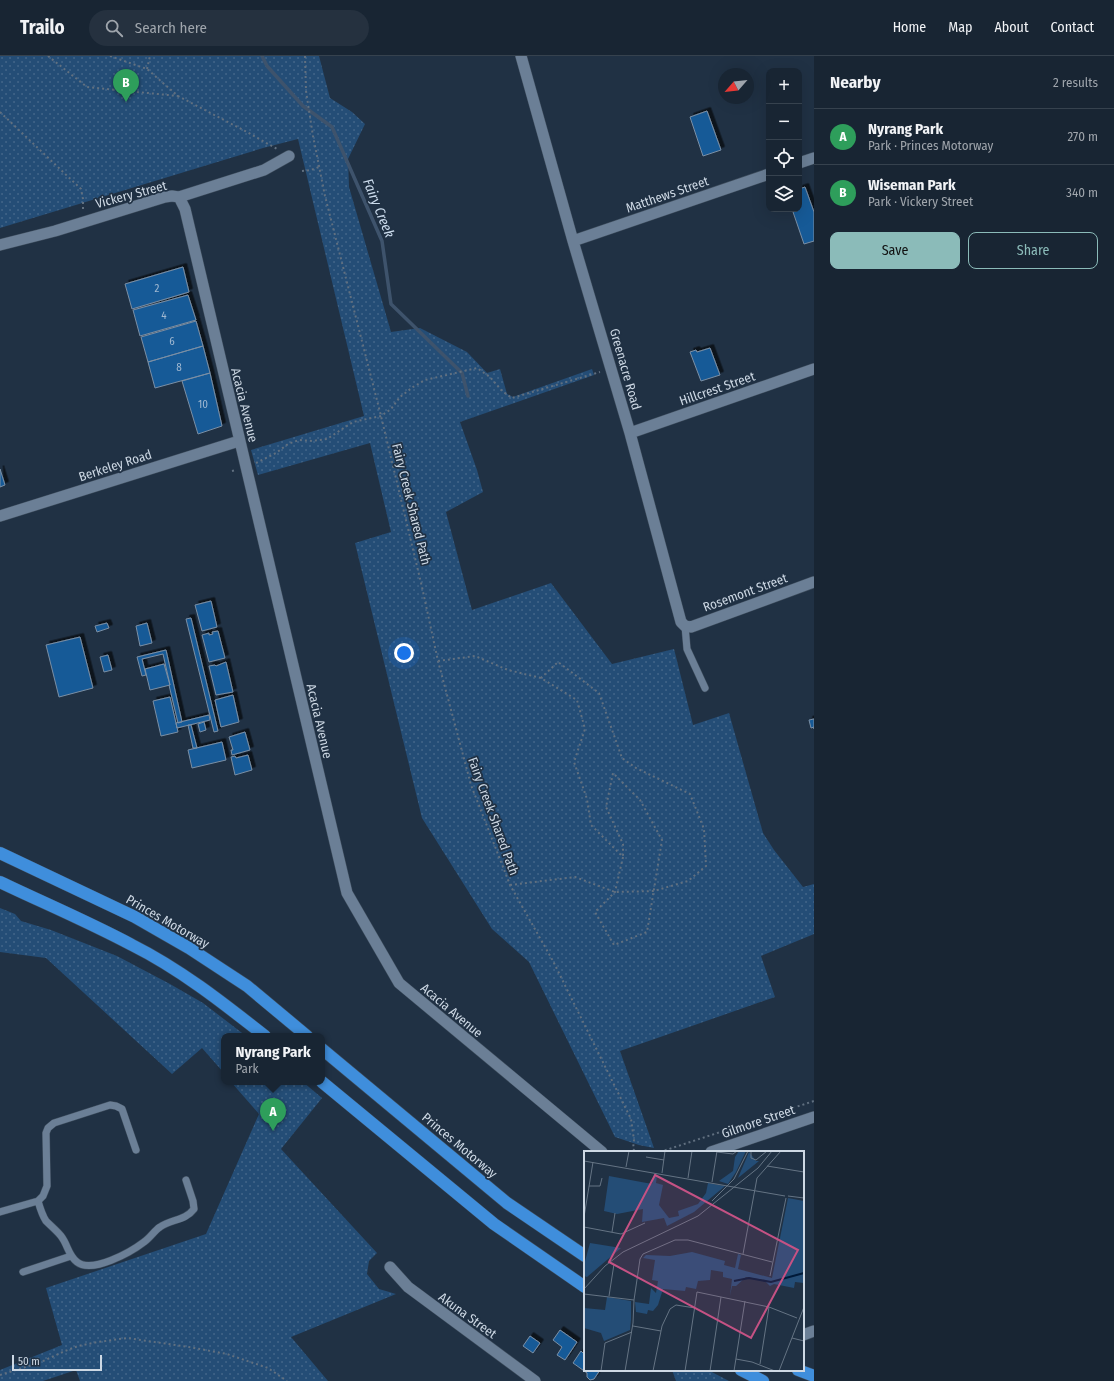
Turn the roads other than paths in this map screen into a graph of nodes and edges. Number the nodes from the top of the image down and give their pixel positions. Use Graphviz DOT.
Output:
graph roads {
  1 [pos="521,56"];
  2 [pos="289,156"];
  3 [pos="814,158"];
  4 [pos="802,162"];
  5 [pos="766,175"];
  6 [pos="179,197"];
  7 [pos="573,241"];
  8 [pos="0,245"];
  9 [pos="814,369"];
  10 [pos="630,433"];
  11 [pos="239,441"];
  12 [pos="0,516"];
  13 [pos="814,583"];
  14 [pos="685,626"];
  15 [pos="705,688"];
  16 [pos="0,854"];
  17 [pos="0,882"];
  18 [pos="261,1033"];
  19 [pos="303,1033"];
  20 [pos="325,1051"];
  21 [pos="325,1084"];
  22 [pos="814,1117"];
  23 [pos="136,1150"];
  24 [pos="601,1151"];
  25 [pos="714,1151"];
  26 [pos="186,1180"];
  27 [pos="38,1201"];
  28 [pos="0,1212"];
  29 [pos="584,1255"];
  30 [pos="71,1256"];
  31 [pos="390,1267"];
  32 [pos="23,1272"];
  33 [pos="584,1286"];
  34 [pos="814,1331"];
  35 [pos="804,1335"];
  36 [pos="743,1371"];
  37 [pos="801,1371"];
  38 [pos="814,1376"];
  39 [pos="535,1381"];
  40 [pos="763,1381"];
  1 -- 7 [label="street, Greenacre Road"];
  2 -- 6 [label="street, Vickery Street"];
  3 -- 4 [label="street"];
  5 -- 7 [label="street, Matthews Street"];
  6 -- 8 [label="street, Vickery Street"];
  6 -- 11 [label="street, Acacia Avenue"];
  7 -- 10 [label="street, Greenacre Road"];
  9 -- 10 [label="street, Hillcrest Street"];
  10 -- 14 [label="street, Greenacre Road"];
  11 -- 12 [label="street, Berkeley Road"];
  11 -- 24 [label="street, Acacia Avenue"];
  13 -- 14 [label="street, Rosemont Street"];
  14 -- 15 [label="lane, Greenacre Road"];
  16 -- 19 [label="highway, Princes Motorway"];
  17 -- 18 [label="highway"];
  20 -- 29 [label="highway, Princes Motorway"];
  21 -- 33 [label="highway"];
  22 -- 25 [label="street, Gilmore Street"];
  23 -- 27 [label="lane"];
  26 -- 30 [label="lane"];
  27 -- 28 [label="lane"];
  27 -- 30 [label="lane"];
  30 -- 32 [label="lane"];
  31 -- 39 [label="street, Akuna Street"];
  34 -- 35 [label="street"];
  36 -- 40 [label="highway"];
  37 -- 38 [label="highway"];
}
